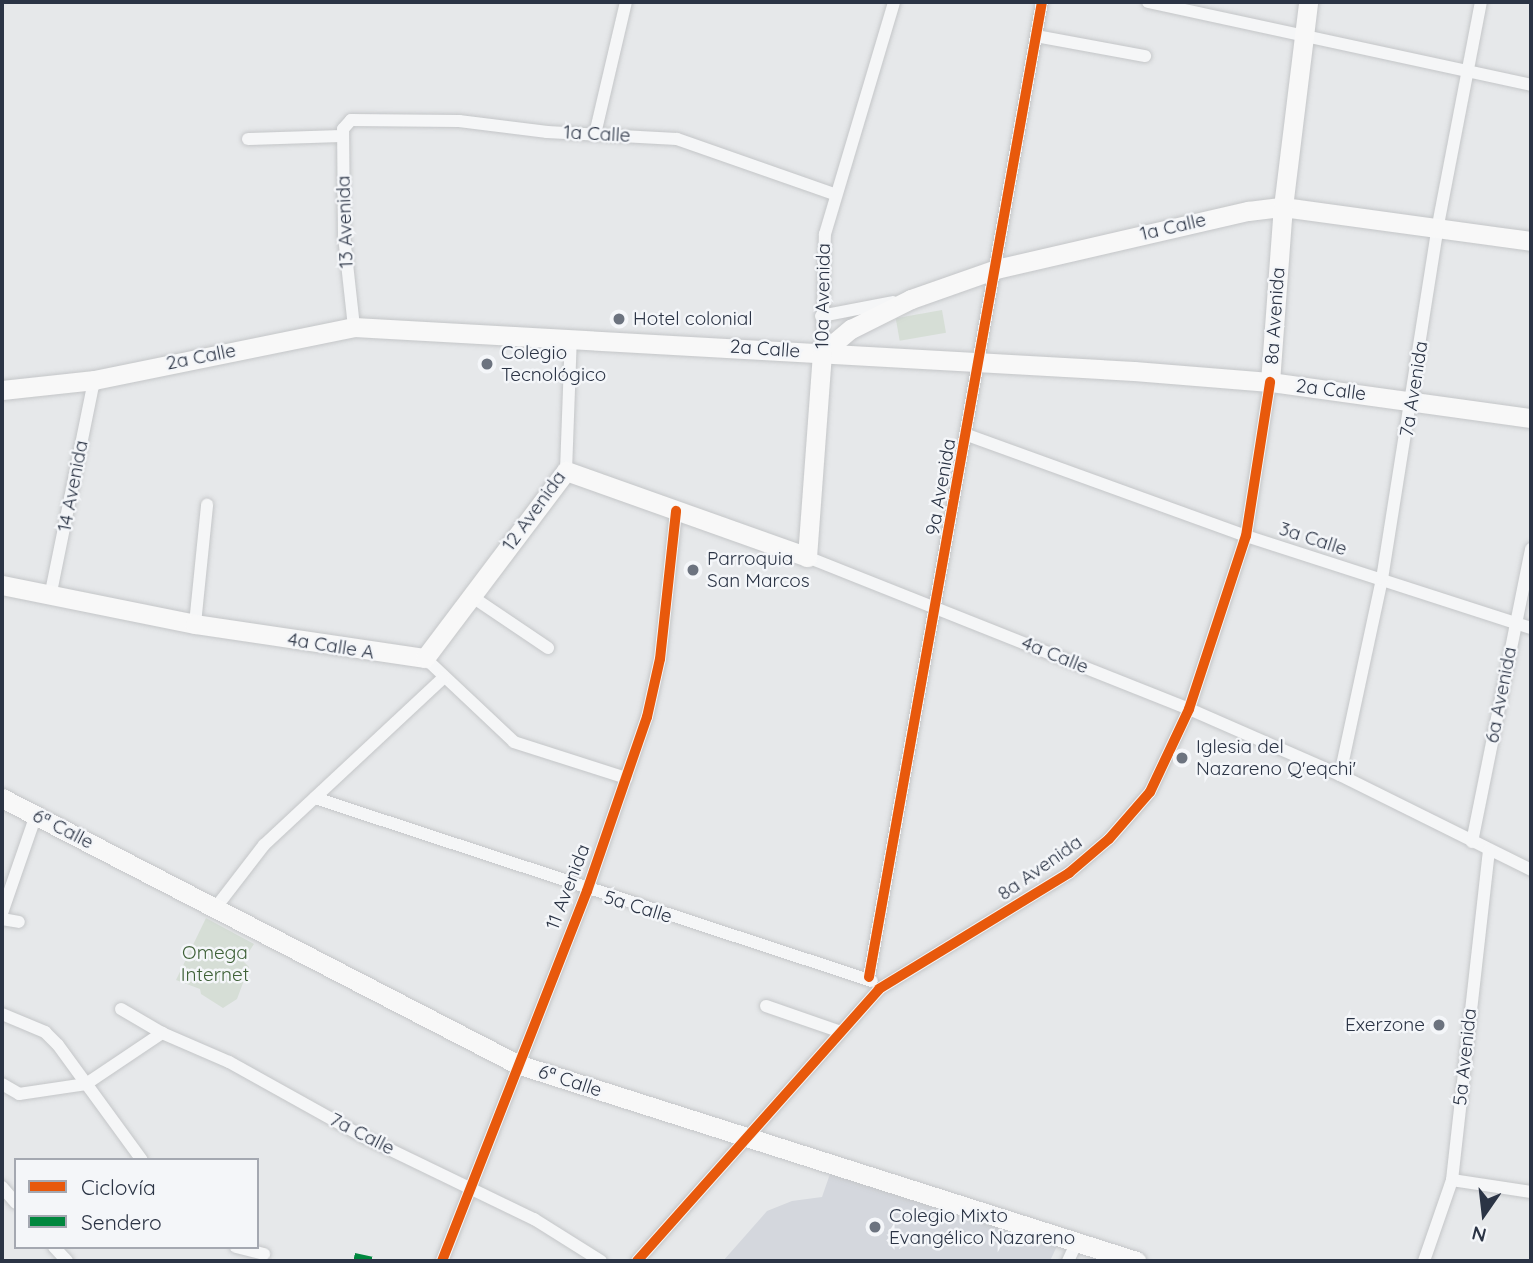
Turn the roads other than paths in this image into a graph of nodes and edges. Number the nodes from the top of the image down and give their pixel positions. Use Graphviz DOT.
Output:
graph roads {
  1 [pos="626,2"];
  2 [pos="894,2"];
  3 [pos="1042,2"];
  4 [pos="1148,2"];
  5 [pos="1308,2"];
  6 [pos="1481,2"];
  7 [pos="1168,4"];
  8 [pos="1302,35"];
  9 [pos="1036,36"];
  10 [pos="1145,57"];
  11 [pos="1470,72"];
  12 [pos="1531,85"];
  13 [pos="351,120"];
  14 [pos="595,134"];
  15 [pos="343,136"];
  16 [pos="248,139"];
  17 [pos="834,194"];
  18 [pos="1283,207"];
  19 [pos="1438,225"];
  20 [pos="1531,241"];
  21 [pos="996,269"];
  22 [pos="911,299"];
  23 [pos="821,316"];
  24 [pos="354,327"];
  25 [pos="571,337"];
  26 [pos="822,353"];
  27 [pos="979,361"];
  28 [pos="94,380"];
  29 [pos="1270,382"];
  30 [pos="2,390"];
  31 [pos="1413,400"];
  32 [pos="1531,418"];
  33 [pos="967,435"];
  34 [pos="566,471"];
  35 [pos="207,505"];
  36 [pos="676,511"];
  37 [pos="1246,536"];
  38 [pos="1531,549"];
  39 [pos="807,557"];
  40 [pos="1382,579"];
  41 [pos="2,585"];
  42 [pos="51,592"];
  43 [pos="471,596"];
  44 [pos="937,608"];
  45 [pos="1516,623"];
  46 [pos="195,624"];
  47 [pos="1531,628"];
  48 [pos="548,649"];
  49 [pos="425,659"];
  50 [pos="443,678"];
  51 [pos="1189,709"];
  52 [pos="1340,775"];
  53 [pos="626,778"];
  54 [pos="2,798"];
  55 [pos="315,799"];
  56 [pos="36,815"];
  57 [pos="1472,842"];
  58 [pos="1489,850"];
  59 [pos="1531,870"];
  60 [pos="587,891"];
  61 [pos="217,906"];
  62 [pos="2,916"];
  63 [pos="19,922"];
  64 [pos="869,977"];
  65 [pos="879,989"];
  66 [pos="766,1006"];
  67 [pos="121,1009"];
  68 [pos="2,1014"];
  69 [pos="841,1032"];
  70 [pos="162,1033"];
  71 [pos="517,1064"];
  72 [pos="2,1084"];
  73 [pos="86,1084"];
  74 [pos="750,1137"];
  75 [pos="141,1158"];
  76 [pos="1452,1180"];
  77 [pos="2,1187"];
  78 [pos="472,1188"];
  79 [pos="1531,1192"];
  80 [pos="14,1201"];
  81 [pos="244,1249"];
  82 [pos="1072,1252"];
  83 [pos="264,1254"];
  84 [pos="442,1261"];
  85 [pos="601,1261"];
  86 [pos="637,1261"];
  87 [pos="1136,1261"];
  88 [pos="1424,1261"];
  1 -- 14 [label="street"];
  2 -- 17 [label="street, 10a Avenida"];
  3 -- 9 [label="street, 9a Avenida"];
  4 -- 7 [label="street"];
  5 -- 8 [label="main road, 8a Avenida"];
  6 -- 11 [label="street, 7a Avenida"];
  7 -- 8 [label="street"];
  8 -- 11 [label="street"];
  8 -- 18 [label="main road, 8a Avenida"];
  9 -- 10 [label="street"];
  9 -- 21 [label="street, 9a Avenida"];
  11 -- 12 [label="street"];
  11 -- 19 [label="street, 7a Avenida"];
  13 -- 14 [label="street, 1a Calle"];
  13 -- 15 [label="street, 13 Avenida"];
  14 -- 17 [label="street, 1a Calle"];
  15 -- 16 [label="street"];
  15 -- 24 [label="street, 13 Avenida"];
  17 -- 23 [label="street, 10a Avenida"];
  18 -- 19 [label="main road, 1a Calle"];
  18 -- 21 [label="main road, 1a Calle"];
  18 -- 29 [label="main road, 8a Avenida"];
  19 -- 20 [label="main road, 1a Calle"];
  19 -- 31 [label="street, 7a Avenida"];
  21 -- 22 [label="main road, 1a Calle"];
  21 -- 27 [label="street, 9a Avenida"];
  22 -- 23 [label="street, 1a Calle"];
  22 -- 26 [label="main road"];
  23 -- 26 [label="street, 10a Avenida"];
  24 -- 25 [label="main road, 2a Calle"];
  24 -- 28 [label="main road, 2a Calle"];
  25 -- 26 [label="main road, 2a Calle"];
  25 -- 34 [label="street, 12 Avenida"];
  26 -- 27 [label="main road, 2a Calle"];
  26 -- 39 [label="main road, 10a Avenida"];
  27 -- 29 [label="main road, 2a Calle"];
  27 -- 33 [label="street, 9a Avenida"];
  28 -- 30 [label="main road, 2a Calle"];
  28 -- 42 [label="street, 14 Avenida"];
  29 -- 31 [label="main road, 2a Calle"];
  29 -- 37 [label="street, 8a Avenida"];
  31 -- 32 [label="main road, 2a Calle"];
  31 -- 40 [label="street, 7a Avenida"];
  33 -- 37 [label="street, 3a Calle"];
  33 -- 44 [label="street, 9a Avenida"];
  34 -- 36 [label="main road, 4a Calle"];
  34 -- 43 [label="main road, 12 Avenida"];
  35 -- 46 [label="street"];
  36 -- 39 [label="main road, 4a Calle"];
  36 -- 53 [label="street, 11 Avenida"];
  37 -- 40 [label="street, 3a Calle"];
  37 -- 51 [label="street, 8a Avenida"];
  38 -- 45 [label="street, 6a Avenida"];
  39 -- 44 [label="street, 4a Calle"];
  40 -- 45 [label="street, 3a Calle"];
  40 -- 52 [label="street, 7a Avenida"];
  41 -- 42 [label="main road, 4a Calle A"];
  42 -- 46 [label="main road, 4a Calle A"];
  43 -- 48 [label="street"];
  43 -- 49 [label="main road, 12 Avenida"];
  44 -- 51 [label="street, 4a Calle"];
  44 -- 64 [label="street, 9a Avenida"];
  45 -- 47 [label="street, 3a Calle"];
  45 -- 57 [label="street, 6a Avenida"];
  46 -- 49 [label="main road, 4a Calle A"];
  49 -- 50 [label="street"];
  50 -- 53 [label="street"];
  50 -- 55 [label="street"];
  51 -- 52 [label="street, 4a Calle"];
  51 -- 65 [label="street, 8a Avenida"];
  52 -- 57 [label="street, 4a Calle"];
  53 -- 60 [label="street, 11 Avenida"];
  54 -- 56 [label="main road, 6ª Calle"];
  55 -- 60 [label="street, 5a Calle"];
  55 -- 61 [label="street"];
  56 -- 61 [label="main road, 6ª Calle"];
  56 -- 62 [label="street"];
  57 -- 58 [label="street, 4a Calle"];
  58 -- 59 [label="street, 4a Calle"];
  58 -- 76 [label="street, 5a Avenida"];
  60 -- 64 [label="street, 5a Calle"];
  60 -- 71 [label="street, 11 Avenida"];
  61 -- 71 [label="main road, 6ª Calle"];
  62 -- 63 [label="street"];
  64 -- 65 [label="street"];
  65 -- 69 [label="street, 8a Avenida"];
  66 -- 69 [label="street"];
  67 -- 70 [label="street, 7a Calle"];
  68 -- 73 [label="street"];
  69 -- 74 [label="street, 8a Avenida"];
  70 -- 73 [label="street"];
  70 -- 78 [label="street, 7a Calle"];
  71 -- 74 [label="main road, 6ª Calle"];
  71 -- 78 [label="street, 11 Avenida"];
  72 -- 73 [label="street"];
  73 -- 75 [label="street"];
  74 -- 82 [label="main road, 6ª Calle"];
  74 -- 86 [label="street, 8a Avenida"];
  76 -- 79 [label="street"];
  76 -- 88 [label="street, 5a Avenida"];
  77 -- 80 [label="street"];
  78 -- 84 [label="street, 11 Avenida"];
  78 -- 85 [label="street, 7a Calle"];
  81 -- 83 [label="street"];
  82 -- 87 [label="main road, 6ª Calle"];
}
